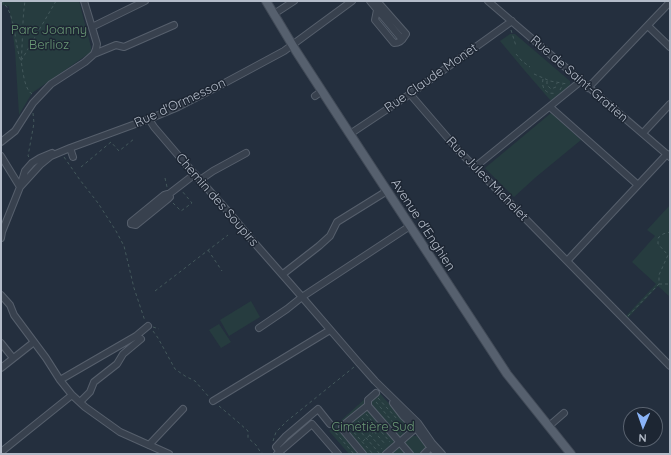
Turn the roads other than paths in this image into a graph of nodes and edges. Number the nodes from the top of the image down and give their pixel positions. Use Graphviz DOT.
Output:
graph roads {
  1 [pos="84,1"];
  2 [pos="145,1"];
  3 [pos="266,1"];
  4 [pos="294,1"];
  5 [pos="352,1"];
  6 [pos="370,1"];
  7 [pos="377,1"];
  8 [pos="488,1"];
  9 [pos="670,2"];
  10 [pos="494,3"];
  11 [pos="274,14"];
  12 [pos="509,22"];
  13 [pos="174,25"];
  14 [pos="648,26"];
  15 [pos="92,27"];
  16 [pos="292,45"];
  17 [pos="670,47"];
  18 [pos="94,54"];
  19 [pos="581,81"];
  20 [pos="588,88"];
  21 [pos="410,94"];
  22 [pos="670,104"];
  23 [pos="550,107"];
  24 [pos="149,119"];
  25 [pos="643,133"];
  26 [pos="350,134"];
  27 [pos="1,142"];
  28 [pos="70,148"];
  29 [pos="63,150"];
  30 [pos="246,153"];
  31 [pos="668,155"];
  32 [pos="1,156"];
  33 [pos="73,157"];
  34 [pos="474,167"];
  35 [pos="195,174"];
  36 [pos="200,180"];
  37 [pos="638,185"];
  38 [pos="20,187"];
  39 [pos="387,191"];
  40 [pos="170,195"];
  41 [pos="410,226"];
  42 [pos="1,238"];
  43 [pos="567,261"];
  44 [pos="285,277"];
  45 [pos="1,295"];
  46 [pos="302,297"];
  47 [pos="150,327"];
  48 [pos="259,328"];
  49 [pos="330,330"];
  50 [pos="140,339"];
  51 [pos="1,342"];
  52 [pos="34,342"];
  53 [pos="13,358"];
  54 [pos="670,366"];
  55 [pos="1,368"];
  56 [pos="60,380"];
  57 [pos="386,392"];
  58 [pos="374,395"];
  59 [pos="72,396"];
  60 [pos="213,401"];
  61 [pos="80,402"];
  62 [pos="368,406"];
  63 [pos="183,410"];
  64 [pos="564,413"];
  65 [pos="330,424"];
  66 [pos="549,426"];
  67 [pos="416,428"];
  68 [pos="400,442"];
  69 [pos="150,445"];
  70 [pos="389,451"];
  71 [pos="2,452"];
  72 [pos="279,453"];
  73 [pos="169,454"];
  74 [pos="338,454"];
  75 [pos="363,454"];
  76 [pos="410,454"];
  77 [pos="437,454"];
  78 [pos="442,454"];
  79 [pos="571,454"];
  1 -- 15 [label="street"];
  2 -- 15 [label="street"];
  3 -- 11 [label="main road, Avenue d'Enghien"];
  4 -- 11 [label="street"];
  5 -- 16 [label="street, Rue d'Ormesson"];
  6 -- 7 [label="street"];
  8 -- 10 [label="street, Rue de Saint-Gratien"];
  9 -- 14 [label="street"];
  10 -- 12 [label="street, Rue de Saint-Gratien"];
  11 -- 16 [label="main road, Avenue d'Enghien"];
  12 -- 19 [label="street, Rue de Saint-Gratien"];
  12 -- 21 [label="street, Rue Claude Monet"];
  13 -- 18 [label="street"];
  14 -- 17 [label="street"];
  14 -- 20 [label="street"];
  15 -- 18 [label="street"];
  16 -- 24 [label="street, Rue d'Ormesson"];
  16 -- 26 [label="main road, Avenue d'Enghien"];
  18 -- 27 [label="street"];
  19 -- 20 [label="street, Rue de Saint-Gratien"];
  19 -- 23 [label="street"];
  20 -- 25 [label="street, Rue de Saint-Gratien"];
  21 -- 26 [label="street, Rue Claude Monet"];
  21 -- 34 [label="street, Rue Jules Michelet"];
  22 -- 25 [label="street"];
  23 -- 34 [label="street"];
  23 -- 37 [label="street"];
  24 -- 28 [label="street, Rue d'Ormesson"];
  24 -- 35 [label="street, Chemin des Soupirs"];
  25 -- 31 [label="street, Rue de Saint-Gratien"];
  26 -- 39 [label="main road, Avenue d'Enghien"];
  28 -- 29 [label="street, Rue d'Ormesson"];
  28 -- 33 [label="street"];
  29 -- 38 [label="street, Rue d'Ormesson"];
  29 -- 38 [label="street, Rue d'Ormesson"];
  30 -- 36 [label="street"];
  31 -- 37 [label="street"];
  32 -- 38 [label="street"];
  34 -- 43 [label="street, Rue Jules Michelet"];
  35 -- 36 [label="street, Chemin des Soupirs"];
  35 -- 40 [label="street"];
  36 -- 44 [label="street, Chemin des Soupirs"];
  37 -- 43 [label="street"];
  38 -- 42 [label="street, Rue d'Ormesson"];
  39 -- 41 [label="main road, Avenue d'Enghien"];
  39 -- 44 [label="street"];
  40 -- 40 [label="street"];
  41 -- 46 [label="street"];
  41 -- 66 [label="main road, Avenue d'Enghien"];
  43 -- 54 [label="street, Rue Jules Michelet"];
  44 -- 46 [label="street, Chemin des Soupirs"];
  45 -- 52 [label="street"];
  46 -- 48 [label="street"];
  46 -- 49 [label="street, Chemin des Soupirs"];
  47 -- 56 [label="street"];
  49 -- 57 [label="street, Chemin des Soupirs"];
  49 -- 60 [label="street"];
  50 -- 61 [label="street"];
  51 -- 53 [label="street"];
  52 -- 53 [label="street"];
  52 -- 56 [label="street"];
  53 -- 55 [label="street"];
  56 -- 59 [label="street"];
  57 -- 67 [label="street"];
  57 -- 78 [label="street"];
  58 -- 62 [label="street"];
  59 -- 61 [label="street"];
  59 -- 71 [label="street"];
  61 -- 69 [label="street"];
  62 -- 68 [label="street"];
  62 -- 75 [label="street"];
  63 -- 69 [label="street"];
  64 -- 66 [label="street"];
  65 -- 72 [label="street"];
  66 -- 79 [label="main road, Avenue d'Enghien"];
  67 -- 68 [label="street"];
  67 -- 77 [label="street"];
  68 -- 70 [label="street"];
  68 -- 76 [label="street"];
  69 -- 73 [label="street"];
  72 -- 74 [label="street"];
}
